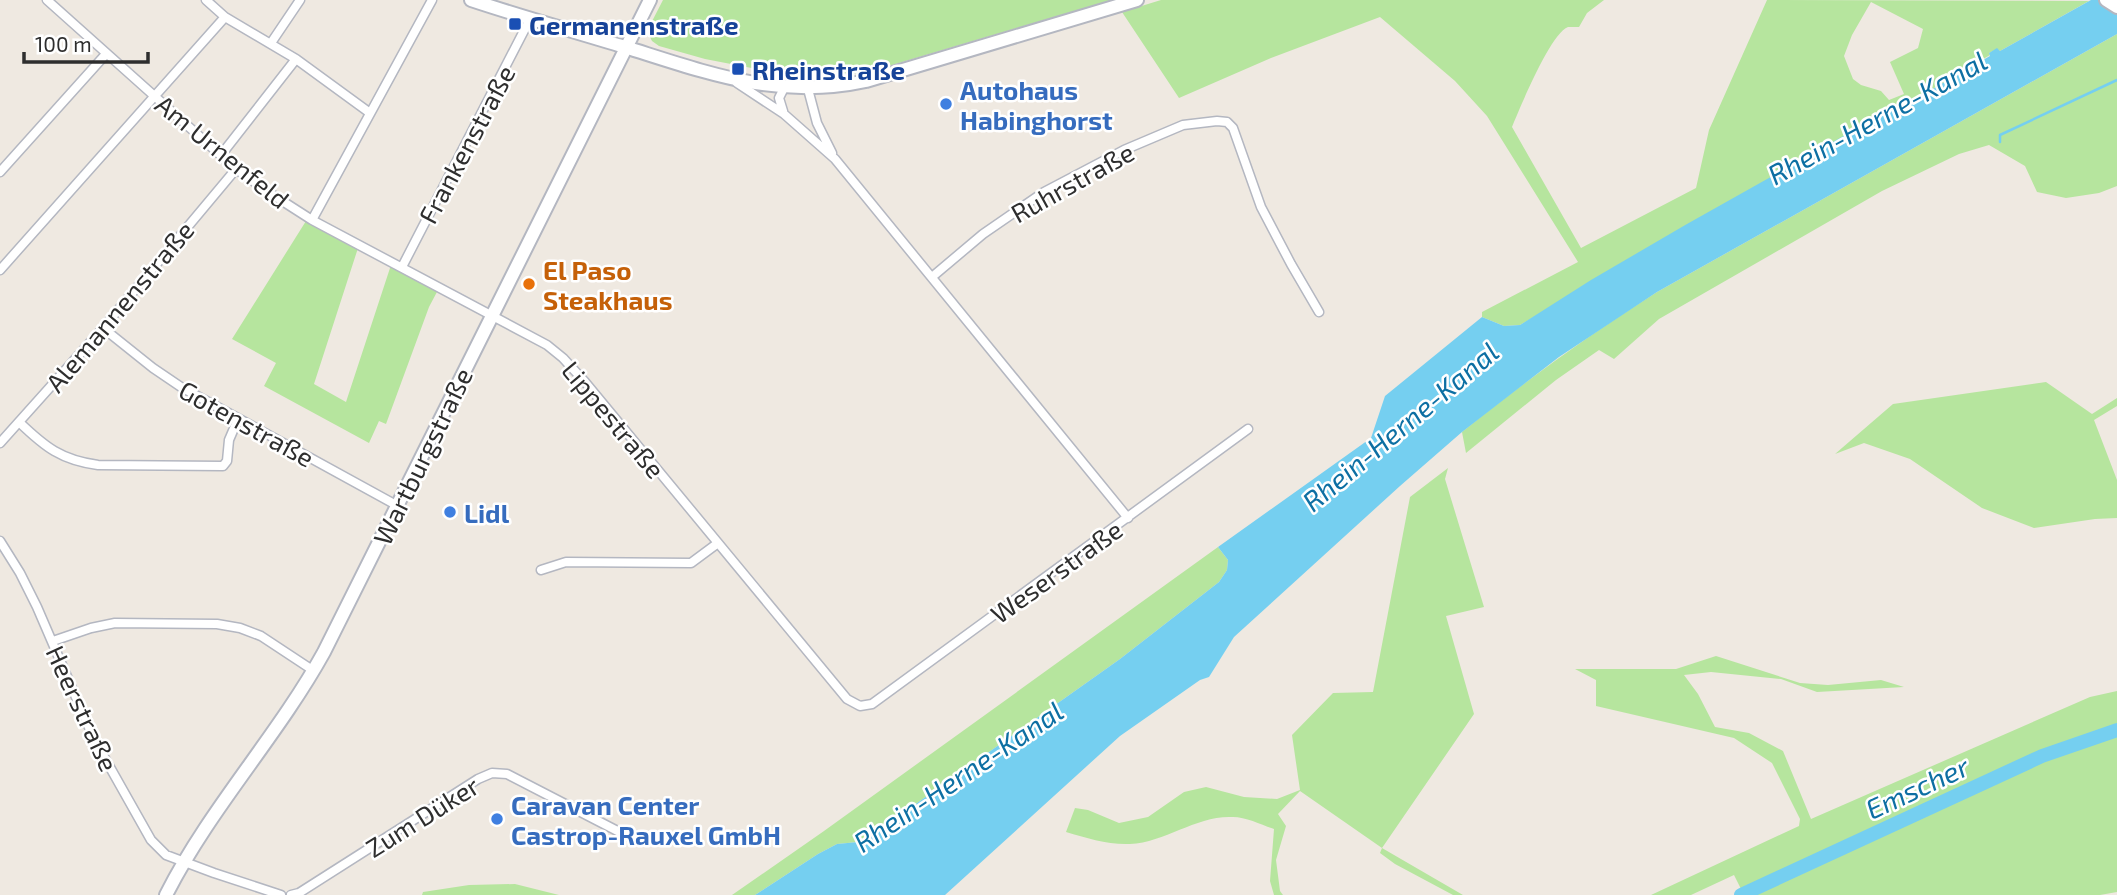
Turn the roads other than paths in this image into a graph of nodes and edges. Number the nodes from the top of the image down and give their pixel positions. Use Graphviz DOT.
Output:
graph roads {
  1 [pos="47,0"];
  2 [pos="206,0"];
  3 [pos="300,0"];
  4 [pos="432,0"];
  5 [pos="471,0"];
  6 [pos="650,0"];
  7 [pos="1137,0"];
  8 [pos="2106,0"];
  9 [pos="2117,8"];
  10 [pos="225,17"];
  11 [pos="530,19"];
  12 [pos="271,43"];
  13 [pos="627,48"];
  14 [pos="106,54"];
  15 [pos="296,59"];
  16 [pos="728,78"];
  17 [pos="784,88"];
  18 [pos="808,89"];
  19 [pos="154,96"];
  20 [pos="370,113"];
  21 [pos="784,114"];
  22 [pos="221,155"];
  23 [pos="835,159"];
  24 [pos="236,169"];
  25 [pos="0,172"];
  26 [pos="312,220"];
  27 [pos="402,267"];
  28 [pos="0,270"];
  29 [pos="932,276"];
  30 [pos="1319,312"];
  31 [pos="492,315"];
  32 [pos="103,328"];
  33 [pos="238,419"];
  34 [pos="19,422"];
  35 [pos="1248,429"];
  36 [pos="0,443"];
  37 [pos="398,506"];
  38 [pos="1128,518"];
  39 [pos="0,541"];
  40 [pos="718,544"];
  41 [pos="541,570"];
  42 [pos="52,641"];
  43 [pos="314,671"];
  44 [pos="860,706"];
  45 [pos="631,838"];
  46 [pos="183,862"];
  47 [pos="166,895"];
  48 [pos="282,895"];
  49 [pos="290,895"];
  1 -- 14 [label="street, Am Urnenfeld"];
  2 -- 10 [label="street"];
  3 -- 12 [label="street"];
  4 -- 20 [label="street"];
  5 -- 11 [label="main road"];
  6 -- 13 [label="main road, Wartburgstraße"];
  7 -- 18 [label="main road"];
  8 -- 9 [label="main road"];
  10 -- 12 [label="street"];
  10 -- 19 [label="street"];
  11 -- 13 [label="main road"];
  11 -- 27 [label="street, Frankenstraße"];
  12 -- 15 [label="street"];
  13 -- 16 [label="main road"];
  13 -- 31 [label="main road, Wartburgstraße"];
  14 -- 19 [label="street, Am Urnenfeld"];
  14 -- 25 [label="street"];
  15 -- 20 [label="street"];
  15 -- 22 [label="street"];
  16 -- 17 [label="main road"];
  16 -- 21 [label="street"];
  17 -- 18 [label="main road"];
  17 -- 21 [label="street"];
  18 -- 23 [label="street"];
  19 -- 22 [label="street, Am Urnenfeld"];
  19 -- 28 [label="street"];
  20 -- 26 [label="street"];
  21 -- 23 [label="street"];
  22 -- 24 [label="street, Am Urnenfeld"];
  23 -- 29 [label="street"];
  24 -- 26 [label="street, Am Urnenfeld"];
  24 -- 32 [label="street, Alemannenstraße"];
  26 -- 27 [label="street, Am Urnenfeld"];
  27 -- 31 [label="street, Am Urnenfeld"];
  29 -- 30 [label="street, Ruhrstraße"];
  29 -- 38 [label="street"];
  31 -- 37 [label="main road, Wartburgstraße"];
  31 -- 40 [label="street, Lippestraße"];
  32 -- 33 [label="street, Gotenstraße"];
  32 -- 34 [label="street, Alemannenstraße"];
  33 -- 34 [label="street"];
  33 -- 37 [label="street, Gotenstraße"];
  34 -- 36 [label="street, Alemannenstraße"];
  35 -- 38 [label="street, Weserstraße"];
  37 -- 43 [label="main road, Wartburgstraße"];
  38 -- 44 [label="street, Weserstraße"];
  39 -- 42 [label="street, Heerstraße"];
  40 -- 41 [label="street"];
  40 -- 44 [label="street, Lippestraße"];
  42 -- 43 [label="street"];
  42 -- 46 [label="street, Heerstraße"];
  43 -- 46 [label="main road, Wartburgstraße"];
  45 -- 49 [label="street, Zum Düker"];
  46 -- 47 [label="main road, Wartburgstraße"];
  46 -- 48 [label="street"];
}
